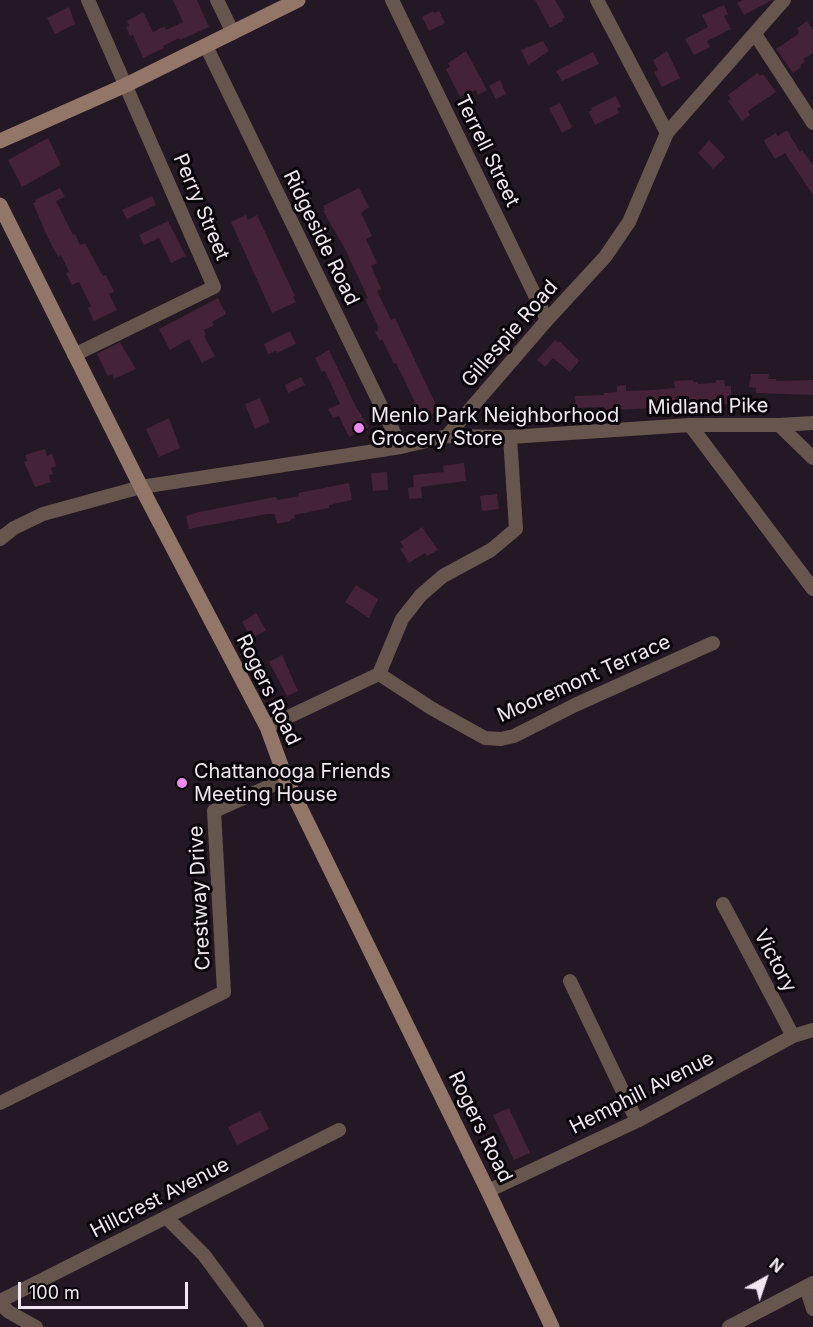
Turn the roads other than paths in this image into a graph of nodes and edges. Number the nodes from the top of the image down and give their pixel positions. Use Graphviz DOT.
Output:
graph roads {
  1 [pos="88,0"];
  2 [pos="216,0"];
  3 [pos="298,0"];
  4 [pos="392,0"];
  5 [pos="597,0"];
  6 [pos="784,0"];
  7 [pos="233,33"];
  8 [pos="755,34"];
  9 [pos="206,46"];
  10 [pos="126,85"];
  11 [pos="813,123"];
  12 [pos="667,133"];
  13 [pos="0,141"];
  14 [pos="0,205"];
  15 [pos="547,320"];
  16 [pos="74,356"];
  17 [pos="813,423"];
  18 [pos="690,425"];
  19 [pos="779,425"];
  20 [pos="447,436"];
  21 [pos="510,437"];
  22 [pos="400,447"];
  23 [pos="813,458"];
  24 [pos="141,487"];
  25 [pos="0,539"];
  26 [pos="813,589"];
  27 [pos="713,643"];
  28 [pos="379,674"];
  29 [pos="267,727"];
  30 [pos="286,779"];
  31 [pos="723,904"];
  32 [pos="570,981"];
  33 [pos="813,1030"];
  34 [pos="793,1036"];
  35 [pos="0,1103"];
  36 [pos="637,1121"];
  37 [pos="339,1130"];
  38 [pos="488,1191"];
  39 [pos="166,1217"];
  40 [pos="810,1285"];
  41 [pos="0,1303"];
  42 [pos="813,1309"];
  43 [pos="36,1327"];
  44 [pos="256,1327"];
  45 [pos="552,1327"];
  46 [pos="729,1327"];
  1 -- 10 [label="street, Perry Street"];
  2 -- 7 [label="street"];
  3 -- 7 [label="street"];
  4 -- 15 [label="street, Terrell Street"];
  5 -- 12 [label="street"];
  6 -- 8 [label="street, Gillespie Road"];
  7 -- 9 [label="street"];
  8 -- 11 [label="street"];
  8 -- 12 [label="street, Gillespie Road"];
  9 -- 10 [label="street"];
  9 -- 22 [label="street, Ridgeside Road"];
  10 -- 13 [label="street"];
  10 -- 16 [label="street, Perry Street"];
  12 -- 15 [label="street, Gillespie Road"];
  14 -- 16 [label="street, Rogers Road"];
  15 -- 20 [label="street, Gillespie Road"];
  16 -- 24 [label="street, Rogers Road"];
  17 -- 19 [label="street"];
  18 -- 19 [label="street, Midland Pike"];
  18 -- 21 [label="street, Midland Pike"];
  18 -- 26 [label="street"];
  19 -- 23 [label="street, Midland Pike"];
  20 -- 21 [label="street, Midland Pike"];
  20 -- 22 [label="street"];
  21 -- 28 [label="street"];
  22 -- 24 [label="street"];
  24 -- 25 [label="street"];
  24 -- 29 [label="street, Rogers Road"];
  27 -- 28 [label="street, Mooremont Terrace"];
  28 -- 29 [label="street"];
  29 -- 30 [label="street, Rogers Road"];
  30 -- 35 [label="street, Crestway Drive"];
  30 -- 38 [label="street, Rogers Road"];
  31 -- 34 [label="street, Victory"];
  32 -- 36 [label="street"];
  33 -- 34 [label="street, Hemphill Avenue"];
  34 -- 36 [label="street, Hemphill Avenue"];
  36 -- 38 [label="street, Hemphill Avenue"];
  37 -- 39 [label="street, Hillcrest Avenue"];
  38 -- 45 [label="street, Rogers Road"];
  39 -- 41 [label="street, Hillcrest Avenue"];
  39 -- 44 [label="street"];
  40 -- 42 [label="street"];
  40 -- 46 [label="street"];
  41 -- 43 [label="street"];
}
